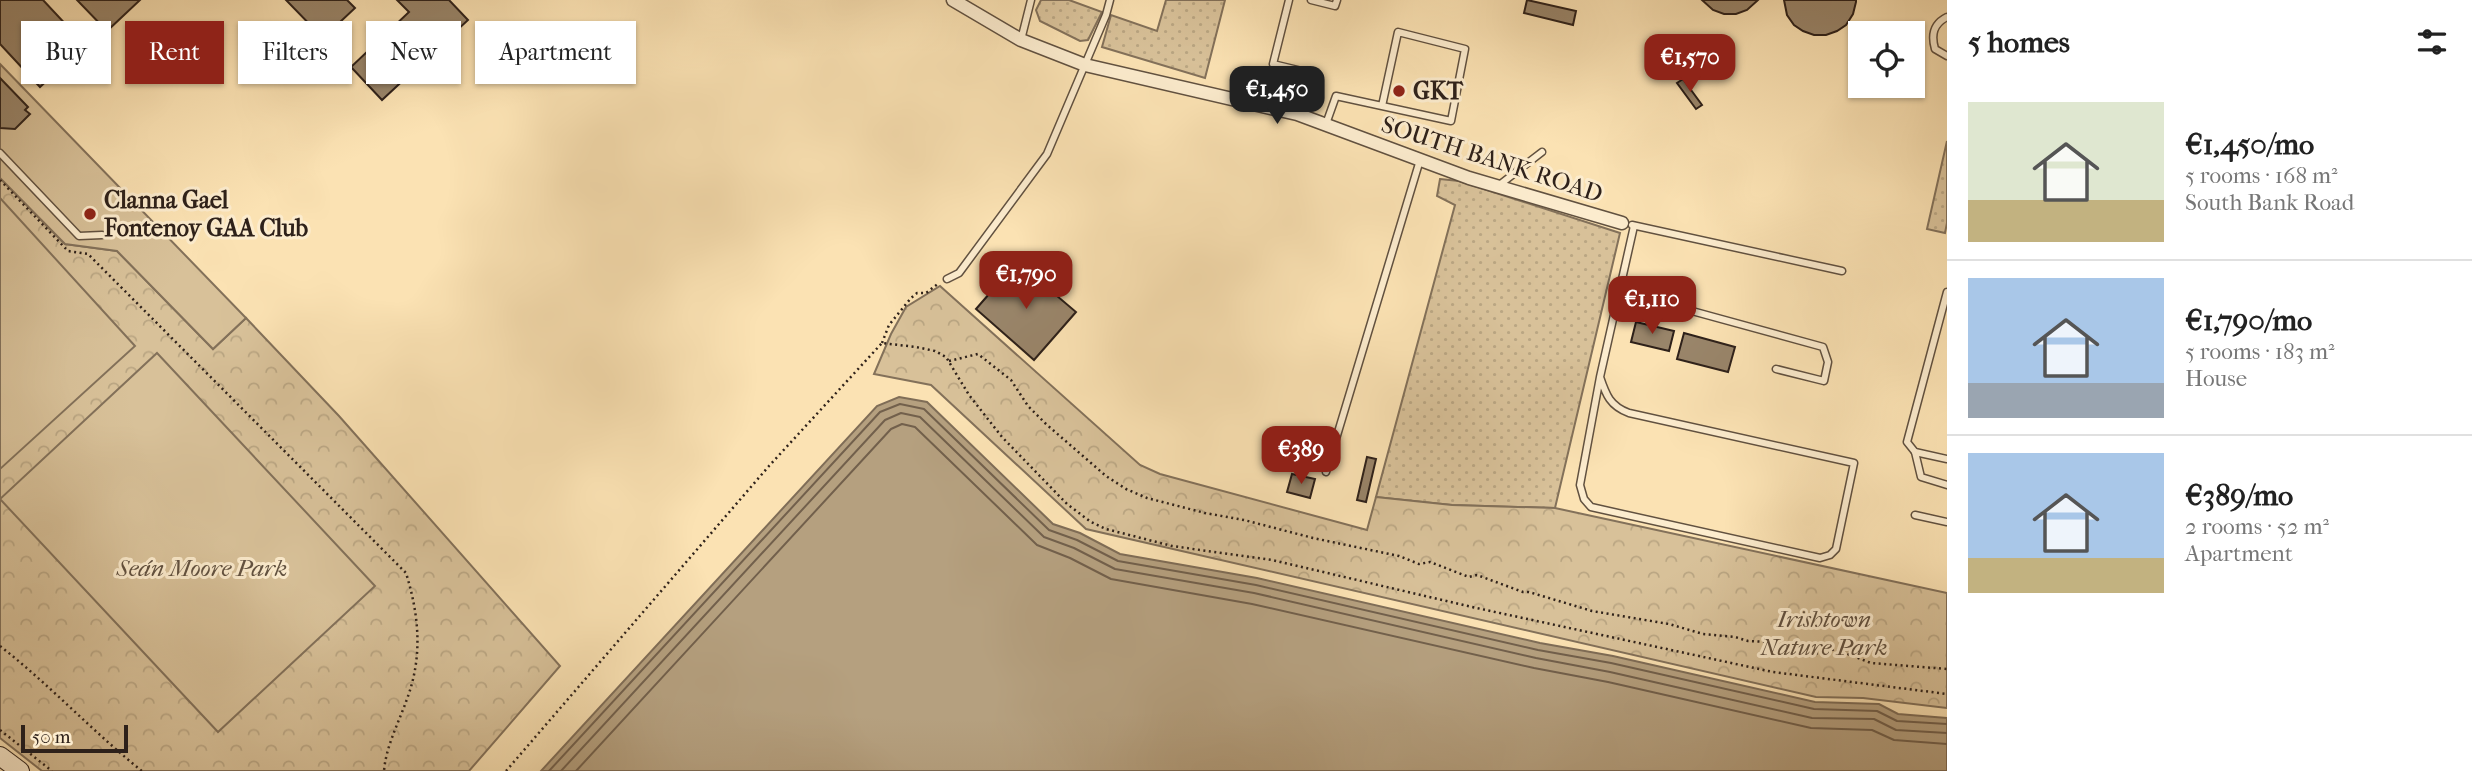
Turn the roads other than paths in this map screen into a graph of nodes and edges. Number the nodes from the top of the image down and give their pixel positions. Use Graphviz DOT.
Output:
graph roads {
  1 [pos="953,0"];
  2 [pos="1031,0"];
  3 [pos="1110,0"];
  4 [pos="1289,0"];
  5 [pos="1311,0"];
  6 [pos="1337,0"];
  7 [pos="1947,16"];
  8 [pos="1021,40"];
  9 [pos="1947,56"];
  10 [pos="1085,65"];
  11 [pos="1302,71"];
  12 [pos="1382,106"];
  13 [pos="1325,125"];
  14 [pos="1542,152"];
  15 [pos="0,153"];
  16 [pos="1420,160"];
  17 [pos="1498,186"];
  18 [pos="1628,224"];
  19 [pos="102,235"];
  20 [pos="1842,271"];
  21 [pos="947,279"];
  22 [pos="1619,291"];
  23 [pos="1947,292"];
  24 [pos="1776,369"];
  25 [pos="1600,377"];
  26 [pos="1915,452"];
  27 [pos="1947,459"];
  28 [pos="1326,472"];
  29 [pos="1947,485"];
  30 [pos="1916,515"];
  31 [pos="1947,522"];
  32 [pos="0,756"];
  33 [pos="20,771"];
  1 -- 8 [label="street, SOUTH BANK ROAD"];
  2 -- 8 [label="lane"];
  3 -- 10 [label="lane"];
  4 -- 11 [label="lane"];
  5 -- 6 [label="lane"];
  7 -- 9 [label="lane"];
  8 -- 10 [label="street, SOUTH BANK ROAD"];
  10 -- 13 [label="street, SOUTH BANK ROAD"];
  10 -- 21 [label="lane"];
  12 -- 12 [label="lane"];
  12 -- 13 [label="lane"];
  13 -- 16 [label="street, SOUTH BANK ROAD"];
  14 -- 17 [label="lane"];
  15 -- 19 [label="lane"];
  16 -- 17 [label="street, SOUTH BANK ROAD"];
  16 -- 28 [label="lane"];
  17 -- 18 [label="street, SOUTH BANK ROAD"];
  18 -- 20 [label="lane"];
  18 -- 22 [label="lane"];
  22 -- 24 [label="lane"];
  22 -- 25 [label="lane"];
  23 -- 26 [label="lane"];
  25 -- 25 [label="lane"];
  26 -- 27 [label="lane"];
  26 -- 29 [label="lane"];
  30 -- 31 [label="lane"];
  32 -- 33 [label="main road"];
}
